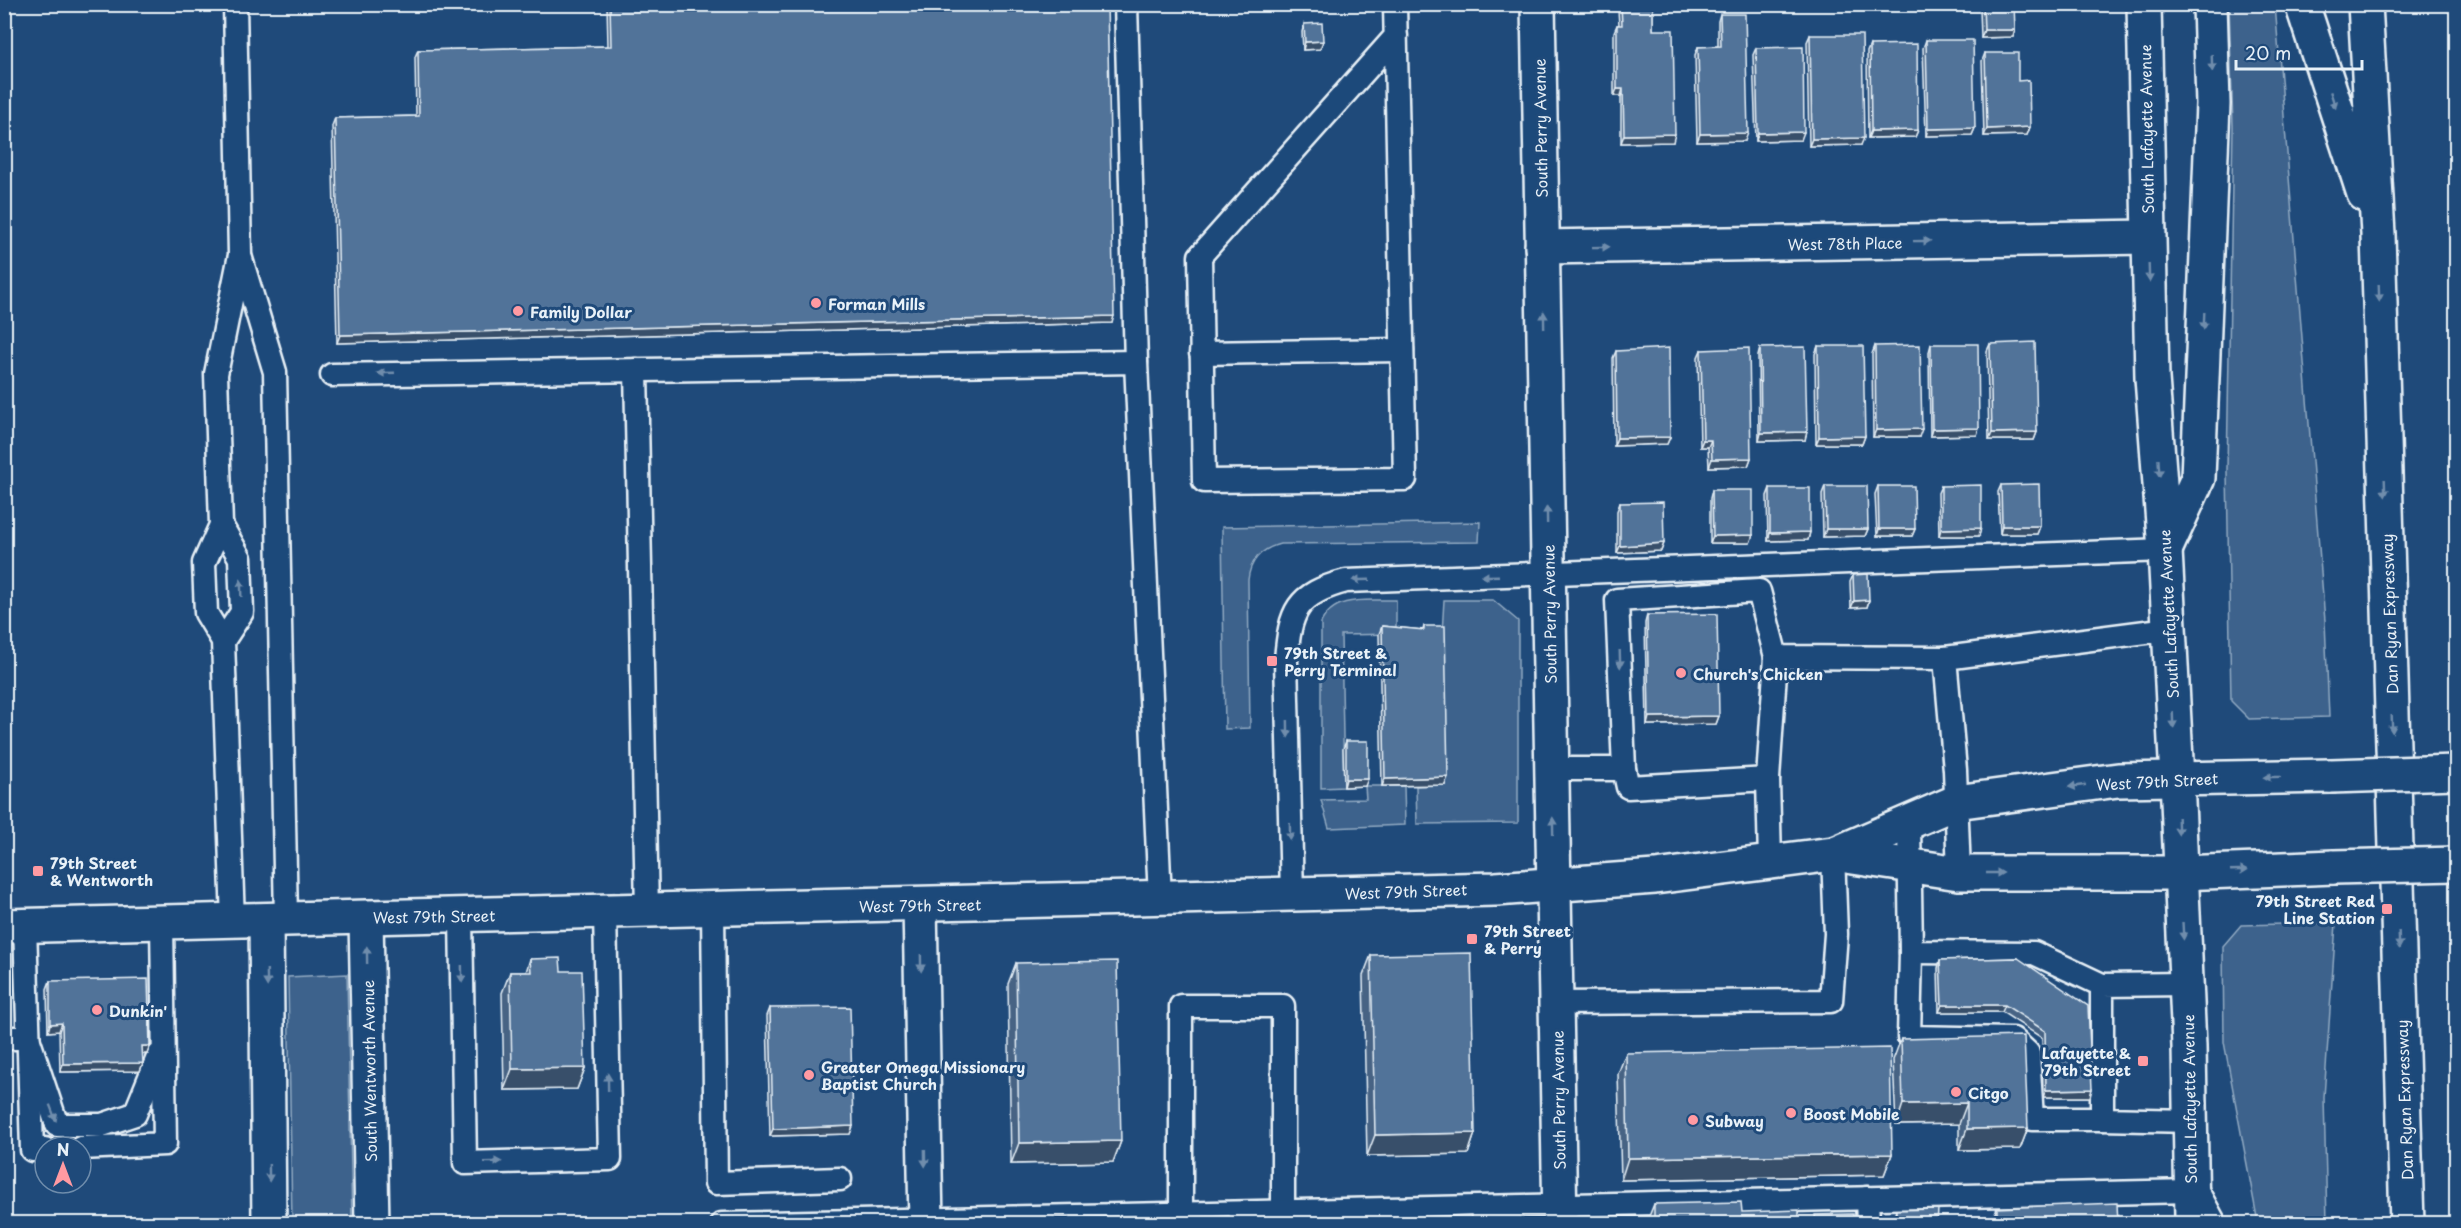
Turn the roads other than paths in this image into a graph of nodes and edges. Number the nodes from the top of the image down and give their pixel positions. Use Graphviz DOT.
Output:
graph roads {
  1 [pos="235,4"];
  2 [pos="1126,4"];
  3 [pos="1395,4"];
  4 [pos="1538,4"];
  5 [pos="2144,4"];
  6 [pos="2210,4"];
  7 [pos="2302,4"];
  8 [pos="2365,4"];
  9 [pos="1396,36"];
  10 [pos="2378,234"];
  11 [pos="2148,237"];
  12 [pos="1542,247"];
  13 [pos="240,255"];
  14 [pos="1402,350"];
  15 [pos="1201,352"];
  16 [pos="1136,362"];
  17 [pos="636,370"];
  18 [pos="332,375"];
  19 [pos="221,525"];
  20 [pos="2165,550"];
  21 [pos="1548,574"];
  22 [pos="2169,629"];
  23 [pos="223,641"];
  24 [pos="1776,657"];
  25 [pos="1945,658"];
  26 [pos="1552,769"];
  27 [pos="1624,769"];
  28 [pos="2457,772"];
  29 [pos="1768,779"];
  30 [pos="2177,779"];
  31 [pos="1956,802"];
  32 [pos="1909,823"];
  33 [pos="1833,855"];
  34 [pos="1770,862"];
  35 [pos="2457,864"];
  36 [pos="1911,866"];
  37 [pos="1959,873"];
  38 [pos="2180,873"];
  39 [pos="1555,884"];
  40 [pos="1292,894"];
  41 [pos="1160,899"];
  42 [pos="920,905"];
  43 [pos="713,909"];
  44 [pos="647,911"];
  45 [pos="605,912"];
  46 [pos="461,916"];
  47 [pos="366,918"];
  48 [pos="276,920"];
  49 [pos="233,921"];
  50 [pos="162,922"];
  51 [pos="15,926"];
  52 [pos="1911,952"];
  53 [pos="2186,984"];
  54 [pos="2102,985"];
  55 [pos="1556,1004"];
  56 [pos="4,1038"];
  57 [pos="28,1038"];
  58 [pos="164,1044"];
  59 [pos="2102,1119"];
  60 [pos="2190,1121"];
  61 [pos="93,1147"];
  62 [pos="33,1150"];
  63 [pos="840,1179"];
  64 [pos="2191,1191"];
  65 [pos="1867,1198"];
  66 [pos="1283,1211"];
  67 [pos="1180,1213"];
  68 [pos="1560,1214"];
  69 [pos="1239,1218"];
  70 [pos="926,1221"];
  71 [pos="269,1224"];
  72 [pos="372,1224"];
  73 [pos="722,1224"];
  74 [pos="1868,1224"];
  75 [pos="2192,1224"];
  76 [pos="2209,1224"];
  77 [pos="2407,1224"];
  1 -- 13 [label="lane"];
  2 -- 16 [label="lane"];
  3 -- 9 [label="lane"];
  4 -- 12 [label="main road, South Perry Avenue"];
  5 -- 11 [label="main road, South Lafayette Avenue"];
  6 -- 20 [label="main road, one-way"];
  7 -- 10 [label="main road, one-way"];
  8 -- 10 [label="main road, Dan Ryan Expressway"];
  9 -- 14 [label="lane"];
  9 -- 15 [label="lane"];
  10 -- 77 [label="main road, Dan Ryan Expressway, one-way"];
  12 -- 11 [label="main road, West 78th Place, one-way"];
  11 -- 20 [label="main road, South Lafayette Avenue, one-way"];
  21 -- 12 [label="main road, South Perry Avenue, one-way"];
  13 -- 19 [label="lane"];
  13 -- 48 [label="lane"];
  14 -- 15 [label="lane"];
  14 -- 15 [label="lane"];
  16 -- 17 [label="lane"];
  16 -- 41 [label="lane"];
  17 -- 18 [label="lane, one-way"];
  17 -- 44 [label="lane"];
  19 -- 23 [label="lane"];
  23 -- 19 [label="lane, one-way"];
  20 -- 21 [label="lane"];
  20 -- 22 [label="main road, South Lafayette Avenue"];
  21 -- 26 [label="main road, South Perry Avenue"];
  21 -- 40 [label="lane, one-way"];
  22 -- 25 [label="lane"];
  22 -- 30 [label="main road, South Lafayette Avenue, one-way"];
  23 -- 49 [label="lane"];
  24 -- 25 [label="lane"];
  24 -- 27 [label="lane, one-way"];
  24 -- 29 [label="lane"];
  25 -- 31 [label="lane"];
  26 -- 27 [label="lane"];
  39 -- 26 [label="main road, South Perry Avenue, one-way"];
  27 -- 29 [label="lane"];
  28 -- 30 [label="main road, West 79th Street, one-way, bridge"];
  29 -- 34 [label="lane"];
  30 -- 31 [label="main road, West 79th Street, one-way"];
  30 -- 38 [label="main road, South Lafayette Avenue, one-way"];
  31 -- 32 [label="main road, West 79th Street"];
  31 -- 37 [label="lane"];
  32 -- 33 [label="main road, West 79th Street"];
  32 -- 36 [label="lane"];
  33 -- 34 [label="main road, West 79th Street"];
  33 -- 36 [label="main road, West 79th Street"];
  33 -- 55 [label="lane"];
  34 -- 39 [label="main road, West 79th Street"];
  38 -- 35 [label="main road, West 79th Street, one-way, bridge"];
  36 -- 37 [label="main road, West 79th Street"];
  36 -- 52 [label="lane"];
  37 -- 38 [label="main road, West 79th Street, one-way"];
  38 -- 53 [label="main road, South Lafayette Avenue, one-way"];
  39 -- 40 [label="main road, West 79th Street"];
  39 -- 55 [label="main road, South Perry Avenue"];
  40 -- 41 [label="main road, West 79th Street"];
  41 -- 42 [label="main road, West 79th Street"];
  42 -- 43 [label="main road, West 79th Street"];
  42 -- 70 [label="main road, one-way"];
  43 -- 44 [label="main road, West 79th Street"];
  43 -- 63 [label="lane"];
  44 -- 45 [label="main road, West 79th Street"];
  45 -- 46 [label="main road, West 79th Street"];
  46 -- 45 [label="lane, one-way"];
  46 -- 47 [label="main road, West 79th Street"];
  47 -- 48 [label="main road, West 79th Street"];
  72 -- 47 [label="main road, South Wentworth Avenue, one-way"];
  48 -- 49 [label="main road, West 79th Street"];
  48 -- 71 [label="main road, one-way"];
  49 -- 50 [label="main road, West 79th Street"];
  50 -- 51 [label="main road, West 79th Street"];
  50 -- 58 [label="lane"];
  51 -- 57 [label="lane"];
  52 -- 54 [label="lane"];
  52 -- 59 [label="lane"];
  53 -- 54 [label="lane"];
  53 -- 60 [label="main road, South Lafayette Avenue"];
  54 -- 59 [label="lane"];
  55 -- 68 [label="main road, South Perry Avenue"];
  56 -- 57 [label="lane"];
  57 -- 58 [label="lane, one-way"];
  57 -- 62 [label="lane"];
  58 -- 61 [label="lane"];
  59 -- 60 [label="lane"];
  60 -- 64 [label="main road, South Lafayette Avenue"];
  64 -- 65 [label="lane"];
  64 -- 75 [label="main road, South Lafayette Avenue"];
  64 -- 76 [label="main road"];
  65 -- 68 [label="lane"];
  65 -- 74 [label="lane"];
  66 -- 67 [label="lane"];
  66 -- 68 [label="lane"];
  66 -- 69 [label="lane"];
  67 -- 69 [label="lane"];
  67 -- 70 [label="lane"];
  70 -- 73 [label="lane"];
}
